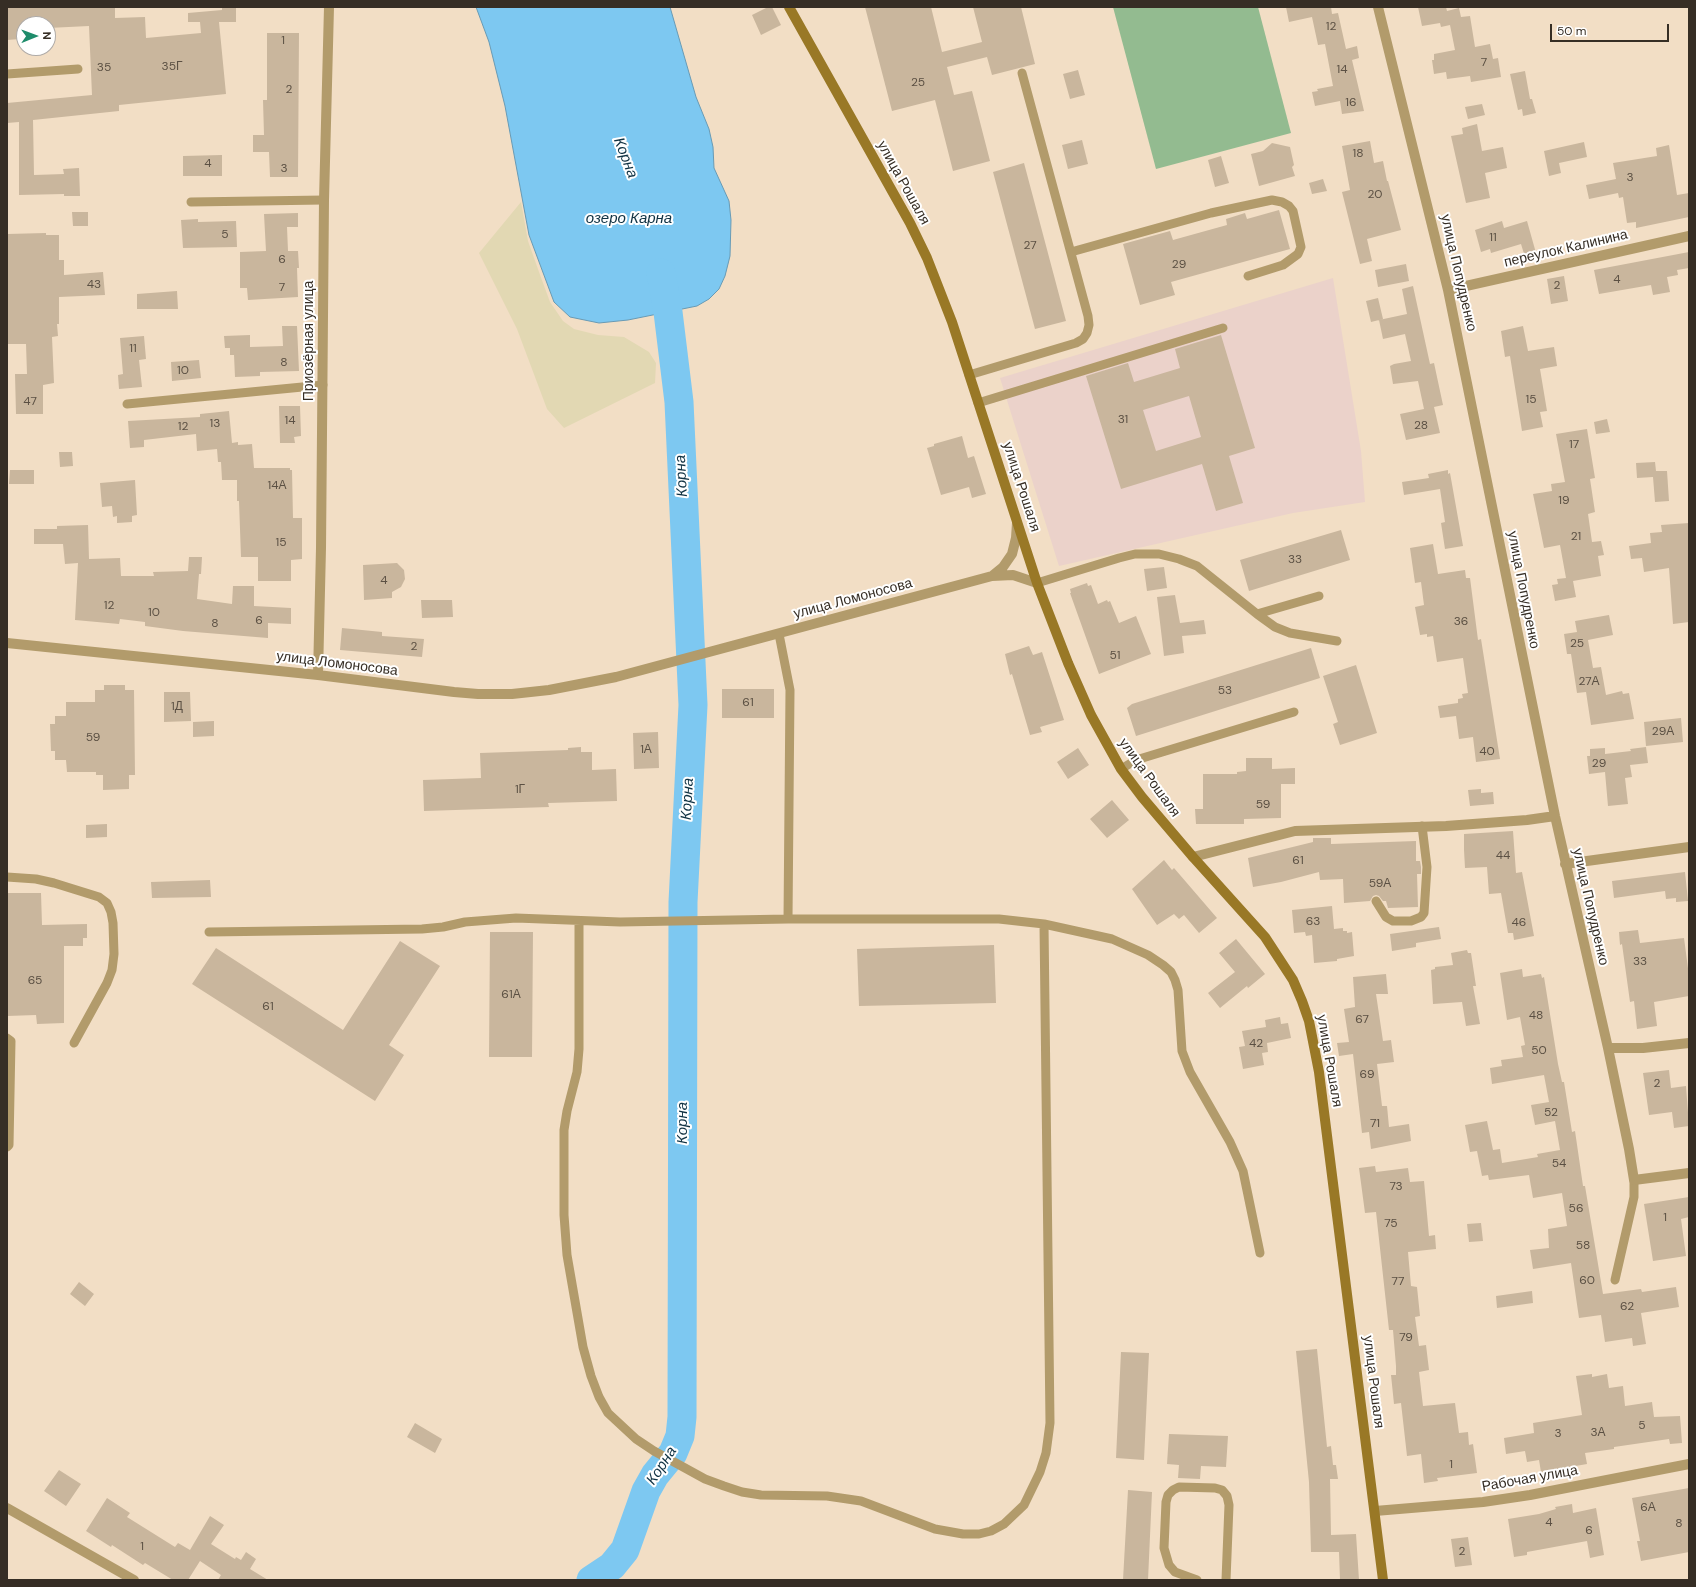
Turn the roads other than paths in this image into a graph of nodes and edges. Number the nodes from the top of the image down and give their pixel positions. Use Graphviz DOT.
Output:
graph roads {
  1 [pos="329,7"];
  2 [pos="789,7"];
  3 [pos="1378,7"];
  4 [pos="78,69"];
  5 [pos="1022,73"];
  6 [pos="7,74"];
  7 [pos="324,200"];
  8 [pos="191,202"];
  9 [pos="1689,236"];
  10 [pos="1071,252"];
  11 [pos="1248,276"];
  12 [pos="1448,290"];
  13 [pos="1223,328"];
  14 [pos="969,375"];
  15 [pos="323,385"];
  16 [pos="978,403"];
  17 [pos="127,404"];
  18 [pos="1017,520"];
  19 [pos="992,576"];
  20 [pos="1037,583"];
  21 [pos="1318,596"];
  22 [pos="1257,614"];
  23 [pos="779,634"];
  24 [pos="1337,642"];
  25 [pos="7,643"];
  26 [pos="318,675"];
  27 [pos="1294,712"];
  28 [pos="1121,769"];
  29 [pos="1555,816"];
  30 [pos="1422,826"];
  31 [pos="1689,847"];
  32 [pos="1193,857"];
  33 [pos="1565,864"];
  34 [pos="7,877"];
  35 [pos="1376,901"];
  36 [pos="788,919"];
  37 [pos="579,922"];
  38 [pos="1044,924"];
  39 [pos="209,932"];
  40 [pos="7,1038"];
  41 [pos="74,1043"];
  42 [pos="1689,1043"];
  43 [pos="1608,1048"];
  44 [pos="7,1147"];
  45 [pos="1689,1173"];
  46 [pos="1634,1180"];
  47 [pos="1260,1253"];
  48 [pos="1615,1280"];
  49 [pos="1689,1464"];
  50 [pos="7,1508"];
  51 [pos="1375,1511"];
  52 [pos="134,1580"];
  53 [pos="1197,1580"];
  54 [pos="1226,1580"];
  55 [pos="1383,1580"];
  1 -- 7 [label="street, Приозёрная улица"];
  2 -- 14 [label="main road, улица Рошаля"];
  3 -- 12 [label="street, улица Попудренко"];
  4 -- 6 [label="lane"];
  5 -- 10 [label="lane"];
  7 -- 8 [label="lane"];
  7 -- 15 [label="street, Приозёрная улица"];
  9 -- 12 [label="street, переулок Калинина"];
  10 -- 11 [label="lane"];
  10 -- 14 [label="lane"];
  12 -- 29 [label="street, улица Попудренко"];
  13 -- 16 [label="lane"];
  14 -- 16 [label="main road, улица Рошаля"];
  15 -- 17 [label="lane"];
  15 -- 26 [label="street, Приозёрная улица"];
  16 -- 18 [label="main road, улица Рошаля"];
  18 -- 19 [label="street, улица Ломоносова"];
  18 -- 20 [label="main road, улица Рошаля"];
  19 -- 20 [label="street, улица Ломоносова"];
  19 -- 23 [label="street, улица Ломоносова"];
  20 -- 22 [label="lane"];
  20 -- 28 [label="main road, улица Рошаля"];
  21 -- 22 [label="lane"];
  22 -- 24 [label="lane"];
  23 -- 26 [label="street, улица Ломоносова"];
  23 -- 36 [label="lane"];
  25 -- 26 [label="street, улица Ломоносова"];
  27 -- 28 [label="lane"];
  28 -- 32 [label="main road, улица Рошаля"];
  29 -- 30 [label="street"];
  29 -- 33 [label="street, улица Попудренко"];
  30 -- 32 [label="street"];
  30 -- 35 [label="lane"];
  31 -- 33 [label="street"];
  32 -- 51 [label="main road, улица Рошаля"];
  33 -- 43 [label="street, улица Попудренко"];
  34 -- 41 [label="lane"];
  36 -- 37 [label="lane"];
  36 -- 38 [label="lane"];
  37 -- 38 [label="lane"];
  37 -- 39 [label="lane"];
  38 -- 47 [label="lane"];
  40 -- 44 [label="lane"];
  42 -- 43 [label="street"];
  43 -- 46 [label="street, улица Попудренко"];
  45 -- 46 [label="street"];
  46 -- 48 [label="lane"];
  49 -- 51 [label="street, Рабочая улица"];
  50 -- 52 [label="street"];
  51 -- 55 [label="main road, улица Рошаля"];
  53 -- 54 [label="lane"];
}
